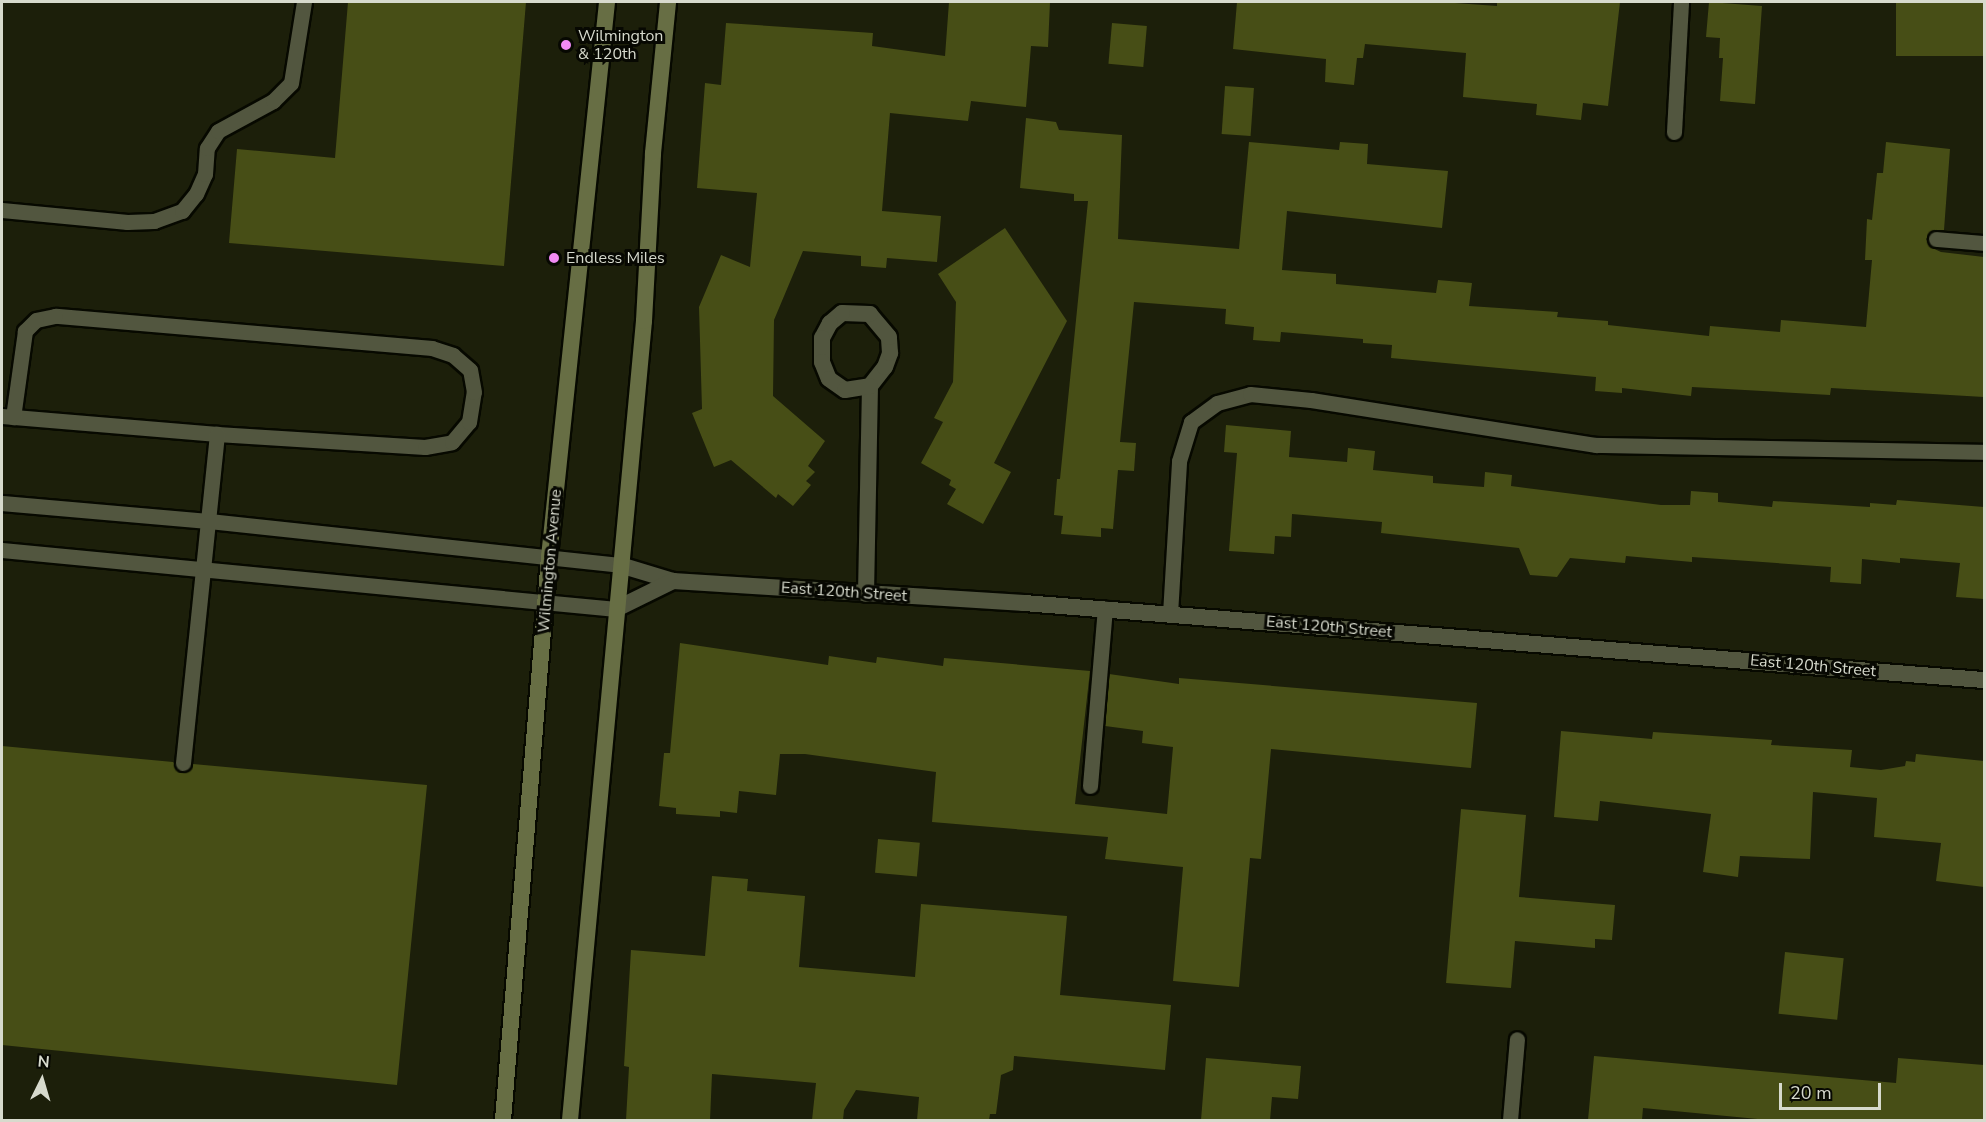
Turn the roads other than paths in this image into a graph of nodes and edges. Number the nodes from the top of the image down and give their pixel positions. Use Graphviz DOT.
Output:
graph roads {
  1 [pos="304,2"];
  2 [pos="607,2"];
  3 [pos="668,2"];
  4 [pos="1681,2"];
  5 [pos="1674,132"];
  6 [pos="2,210"];
  7 [pos="1936,239"];
  8 [pos="1984,243"];
  9 [pos="870,386"];
  10 [pos="7,417"];
  11 [pos="217,434"];
  12 [pos="1984,452"];
  13 [pos="2,504"];
  14 [pos="209,521"];
  15 [pos="2,550"];
  16 [pos="549,557"];
  17 [pos="620,565"];
  18 [pos="204,569"];
  19 [pos="673,581"];
  20 [pos="866,594"];
  21 [pos="546,602"];
  22 [pos="616,609"];
  23 [pos="1105,609"];
  24 [pos="1170,614"];
  25 [pos="1984,680"];
  26 [pos="183,763"];
  27 [pos="1090,786"];
  28 [pos="1517,1040"];
  29 [pos="503,1120"];
  30 [pos="570,1120"];
  31 [pos="1510,1120"];
  1 -- 6 [label="lane"];
  2 -- 16 [label="main road, Wilmington Avenue"];
  3 -- 17 [label="main road"];
  4 -- 5 [label="lane"];
  7 -- 8 [label="lane"];
  9 -- 9 [label="street"];
  9 -- 20 [label="street"];
  10 -- 11 [label="lane"];
  10 -- 11 [label="lane"];
  11 -- 14 [label="lane"];
  12 -- 24 [label="lane"];
  13 -- 14 [label="lane"];
  14 -- 16 [label="lane"];
  14 -- 18 [label="lane"];
  15 -- 18 [label="lane"];
  16 -- 17 [label="lane"];
  16 -- 21 [label="main road, Wilmington Avenue"];
  17 -- 19 [label="street, East 120th Street"];
  17 -- 22 [label="main road"];
  18 -- 21 [label="lane"];
  18 -- 26 [label="lane"];
  19 -- 20 [label="street, East 120th Street"];
  19 -- 22 [label="street"];
  20 -- 23 [label="street, East 120th Street"];
  21 -- 22 [label="lane"];
  21 -- 29 [label="main road, Wilmington Avenue"];
  22 -- 30 [label="main road"];
  23 -- 24 [label="street, East 120th Street"];
  23 -- 27 [label="lane"];
  24 -- 25 [label="street, East 120th Street"];
  28 -- 31 [label="lane"];
}
